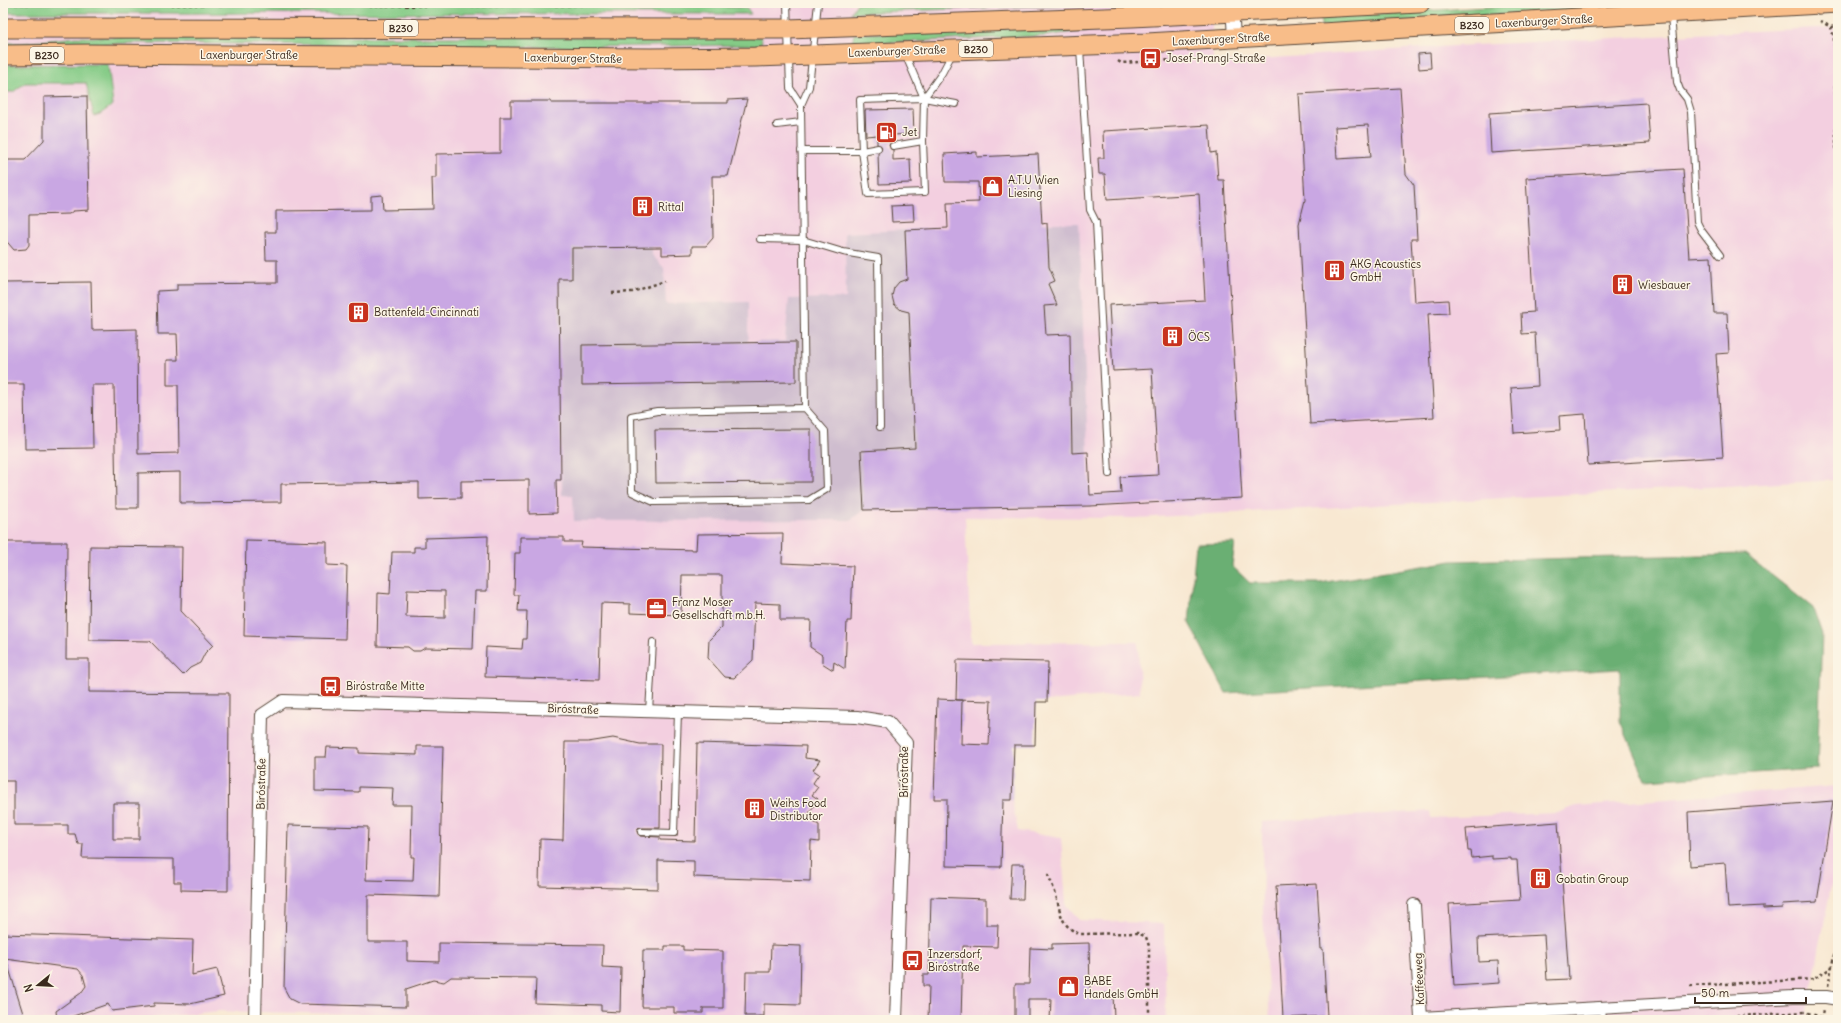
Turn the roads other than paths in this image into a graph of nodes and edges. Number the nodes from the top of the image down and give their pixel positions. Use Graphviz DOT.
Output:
graph roads {
  1 [pos="787,3"];
  2 [pos="818,3"];
  3 [pos="1420,3"];
  4 [pos="1838,3"];
  5 [pos="1229,6"];
  6 [pos="1671,14"];
  7 [pos="3,28"];
  8 [pos="815,28"];
  9 [pos="788,29"];
  10 [pos="1234,38"];
  11 [pos="1080,45"];
  12 [pos="955,49"];
  13 [pos="904,51"];
  14 [pos="813,54"];
  15 [pos="3,55"];
  16 [pos="789,55"];
  17 [pos="924,98"];
  18 [pos="956,104"];
  19 [pos="801,105"];
  20 [pos="801,122"];
  21 [pos="777,125"];
  22 [pos="923,140"];
  23 [pos="893,146"];
  24 [pos="878,148"];
  25 [pos="801,150"];
  26 [pos="862,151"];
  27 [pos="760,239"];
  28 [pos="803,240"];
  29 [pos="1720,255"];
  30 [pos="805,408"];
  31 [pos="880,427"];
  32 [pos="1109,474"];
  33 [pos="653,642"];
  34 [pos="649,712"];
  35 [pos="678,712"];
  36 [pos="641,832"];
  37 [pos="1414,905"];
  38 [pos="1838,999"];
  39 [pos="1603,1014"];
  40 [pos="1421,1019"];
  41 [pos="255,1020"];
  42 [pos="896,1020"];
  1 -- 9 [label="lane"];
  2 -- 8 [label="lane"];
  3 -- 5 [label="main road, B230"];
  4 -- 6 [label="main road, Laxenburger Straße / B230"];
  5 -- 8 [label="main road, B230"];
  5 -- 10 [label="street"];
  6 -- 10 [label="main road, Laxenburger Straße / B230"];
  6 -- 29 [label="lane"];
  7 -- 9 [label="main road, B230"];
  8 -- 9 [label="main road, B230"];
  8 -- 14 [label="lane"];
  9 -- 16 [label="lane"];
  10 -- 11 [label="main road, Laxenburger Straße / B230"];
  11 -- 12 [label="main road, Laxenburger Straße / B230"];
  11 -- 32 [label="lane"];
  12 -- 13 [label="main road, Laxenburger Straße / B230"];
  12 -- 17 [label="lane"];
  13 -- 14 [label="main road, Laxenburger Straße / B230"];
  13 -- 17 [label="lane"];
  14 -- 16 [label="main road, Laxenburger Straße / B230"];
  14 -- 19 [label="lane"];
  15 -- 16 [label="main road, Laxenburger Straße / B230"];
  16 -- 19 [label="lane"];
  17 -- 18 [label="lane"];
  17 -- 22 [label="lane"];
  17 -- 26 [label="lane"];
  19 -- 20 [label="lane"];
  20 -- 21 [label="lane"];
  20 -- 25 [label="lane"];
  22 -- 23 [label="lane"];
  22 -- 26 [label="lane"];
  24 -- 26 [label="lane"];
  25 -- 26 [label="lane"];
  25 -- 28 [label="lane"];
  27 -- 28 [label="lane"];
  28 -- 30 [label="lane"];
  28 -- 31 [label="lane"];
  30 -- 30 [label="lane"];
  33 -- 34 [label="lane"];
  34 -- 35 [label="street, Biróstraße"];
  34 -- 41 [label="street, Biróstraße"];
  35 -- 36 [label="lane"];
  35 -- 42 [label="street, Biróstraße"];
  37 -- 40 [label="street, Kaffeeweg"];
  38 -- 39 [label="street, Kaffeeweg"];
  39 -- 40 [label="street, Kaffeeweg"];
}
